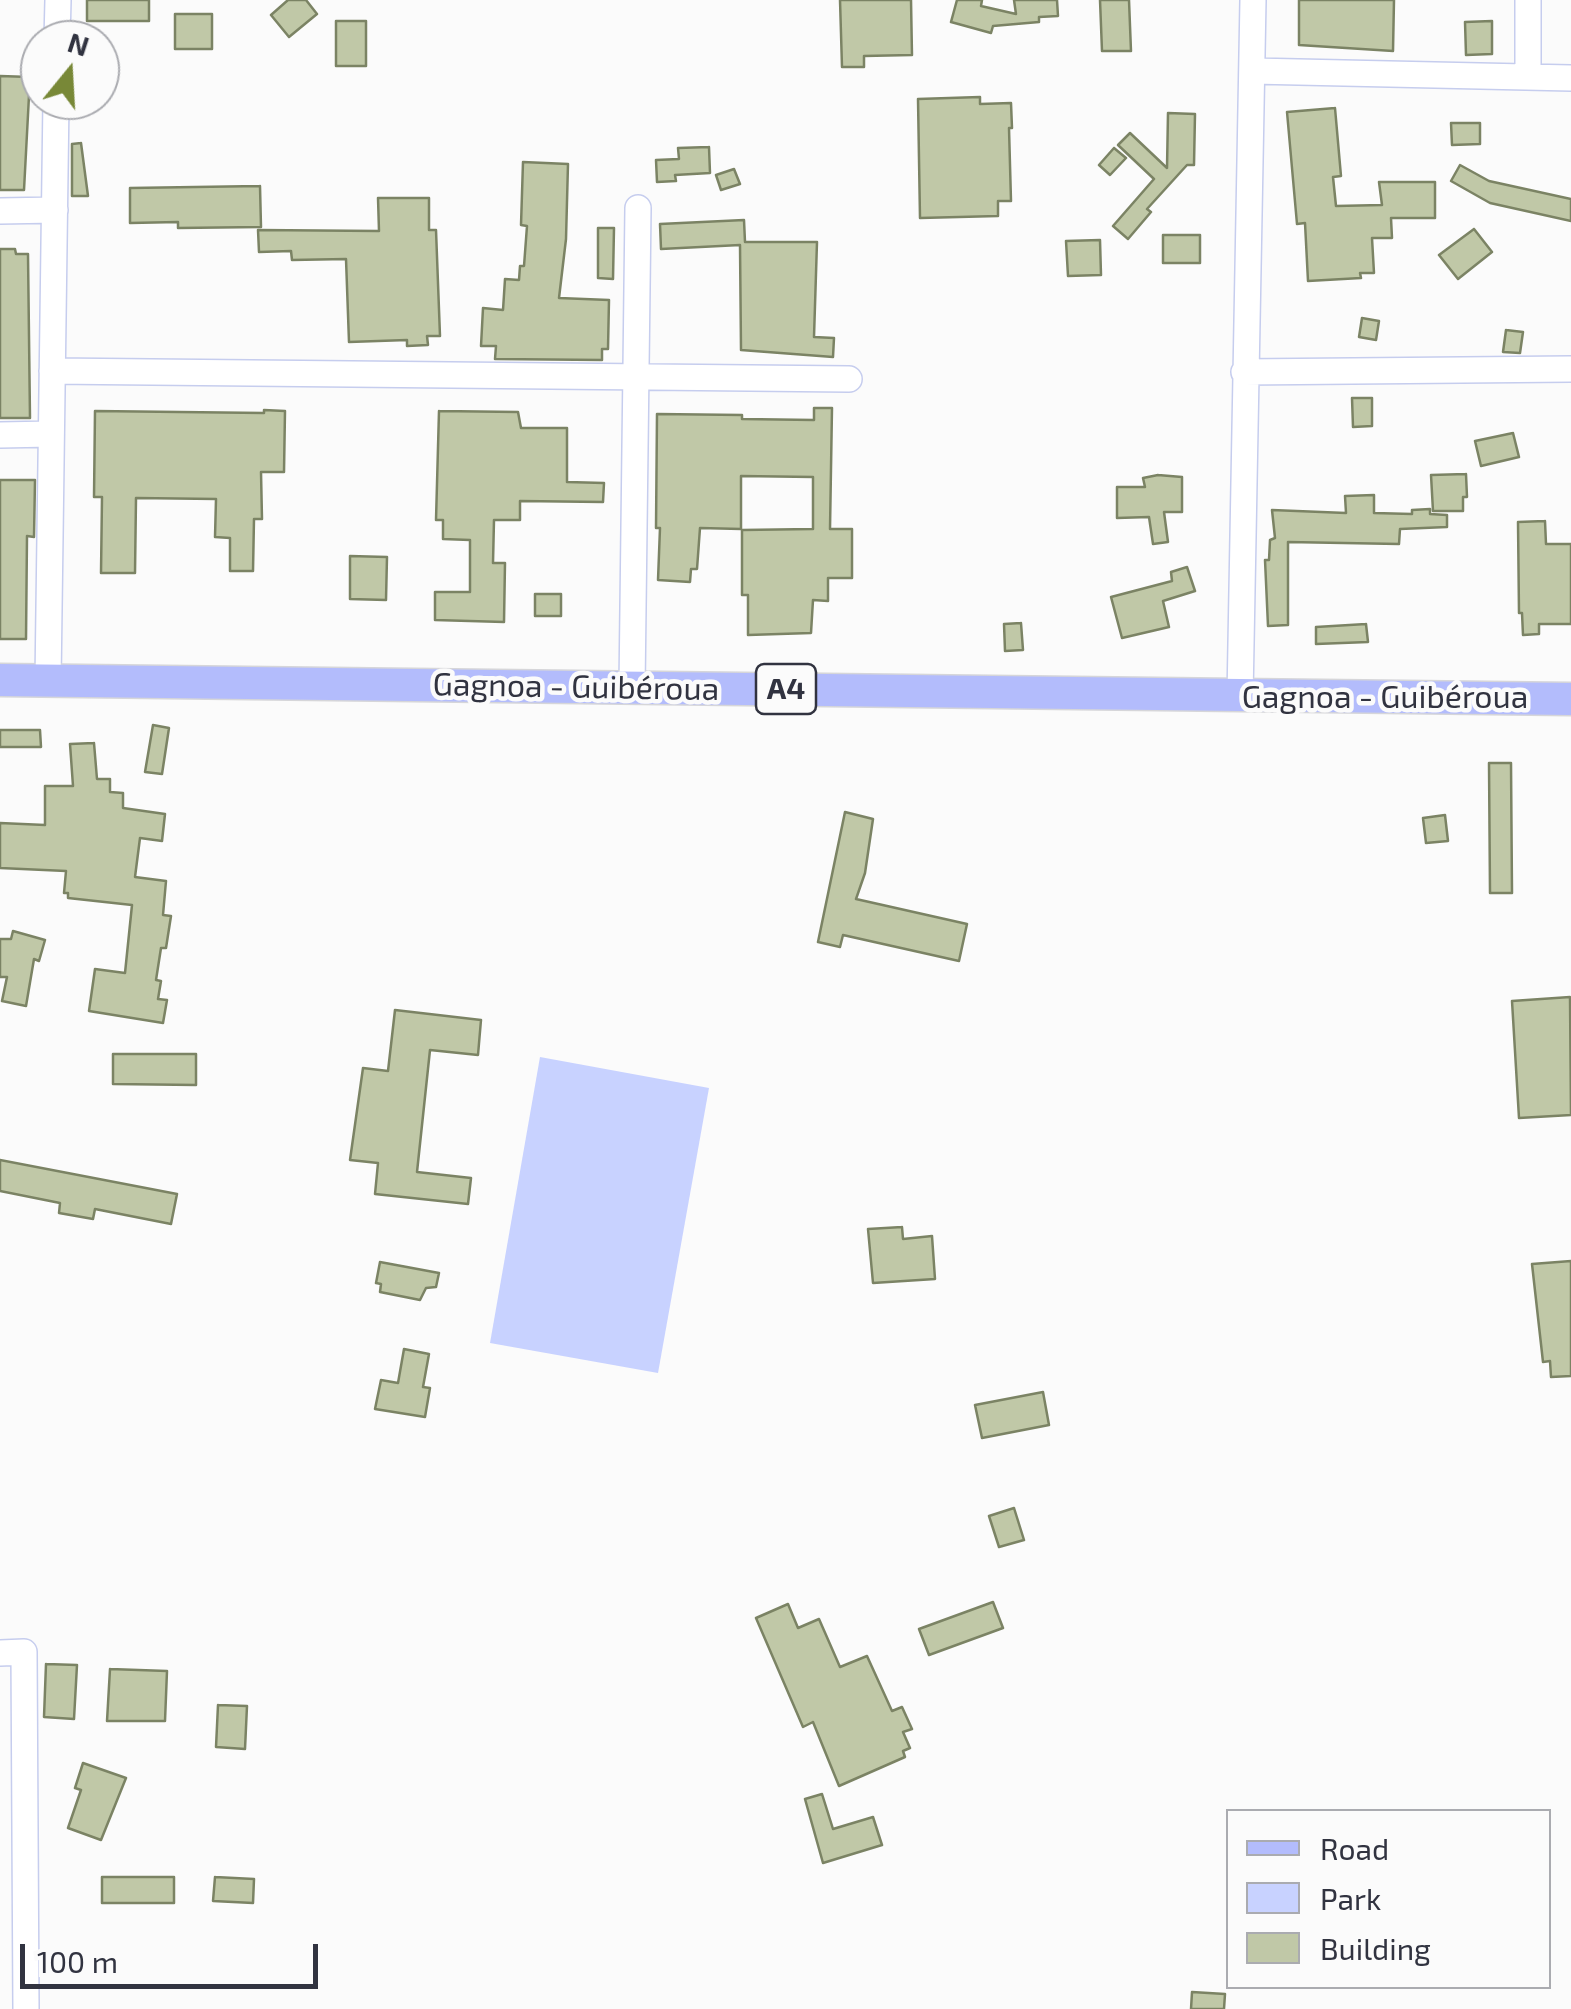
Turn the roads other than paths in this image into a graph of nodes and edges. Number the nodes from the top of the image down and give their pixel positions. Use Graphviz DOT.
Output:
graph roads {
  1 [pos="1253,0"];
  2 [pos="1528,0"];
  3 [pos="1252,71"];
  4 [pos="1528,77"];
  5 [pos="1571,78"];
  6 [pos="56,120"];
  7 [pos="638,208"];
  8 [pos="55,210"];
  9 [pos="0,211"];
  10 [pos="1571,369"];
  11 [pos="52,371"];
  12 [pos="1244,372"];
  13 [pos="636,377"];
  14 [pos="850,379"];
  15 [pos="51,434"];
  16 [pos="0,435"];
  17 [pos="0,680"];
  18 [pos="48,681"];
  19 [pos="632,687"];
  20 [pos="1240,697"];
  21 [pos="1571,698"];
  22 [pos="0,1653"];
  23 [pos="26,2009"];
  1 -- 3 [label="street"];
  2 -- 4 [label="street"];
  3 -- 4 [label="street"];
  3 -- 12 [label="street"];
  4 -- 5 [label="street"];
  6 -- 8 [label="street"];
  7 -- 13 [label="street"];
  8 -- 9 [label="street"];
  8 -- 11 [label="street"];
  10 -- 12 [label="street"];
  11 -- 13 [label="street"];
  11 -- 15 [label="street"];
  12 -- 20 [label="street"];
  13 -- 14 [label="street"];
  13 -- 19 [label="street"];
  15 -- 16 [label="street"];
  15 -- 18 [label="street"];
  17 -- 18 [label="main road, Gagnoa - Guibéroua / A4"];
  18 -- 19 [label="main road, Gagnoa - Guibéroua / A4"];
  19 -- 20 [label="main road, Gagnoa - Guibéroua / A4"];
  20 -- 21 [label="main road, Gagnoa - Guibéroua / A4"];
  22 -- 23 [label="street"];
}
